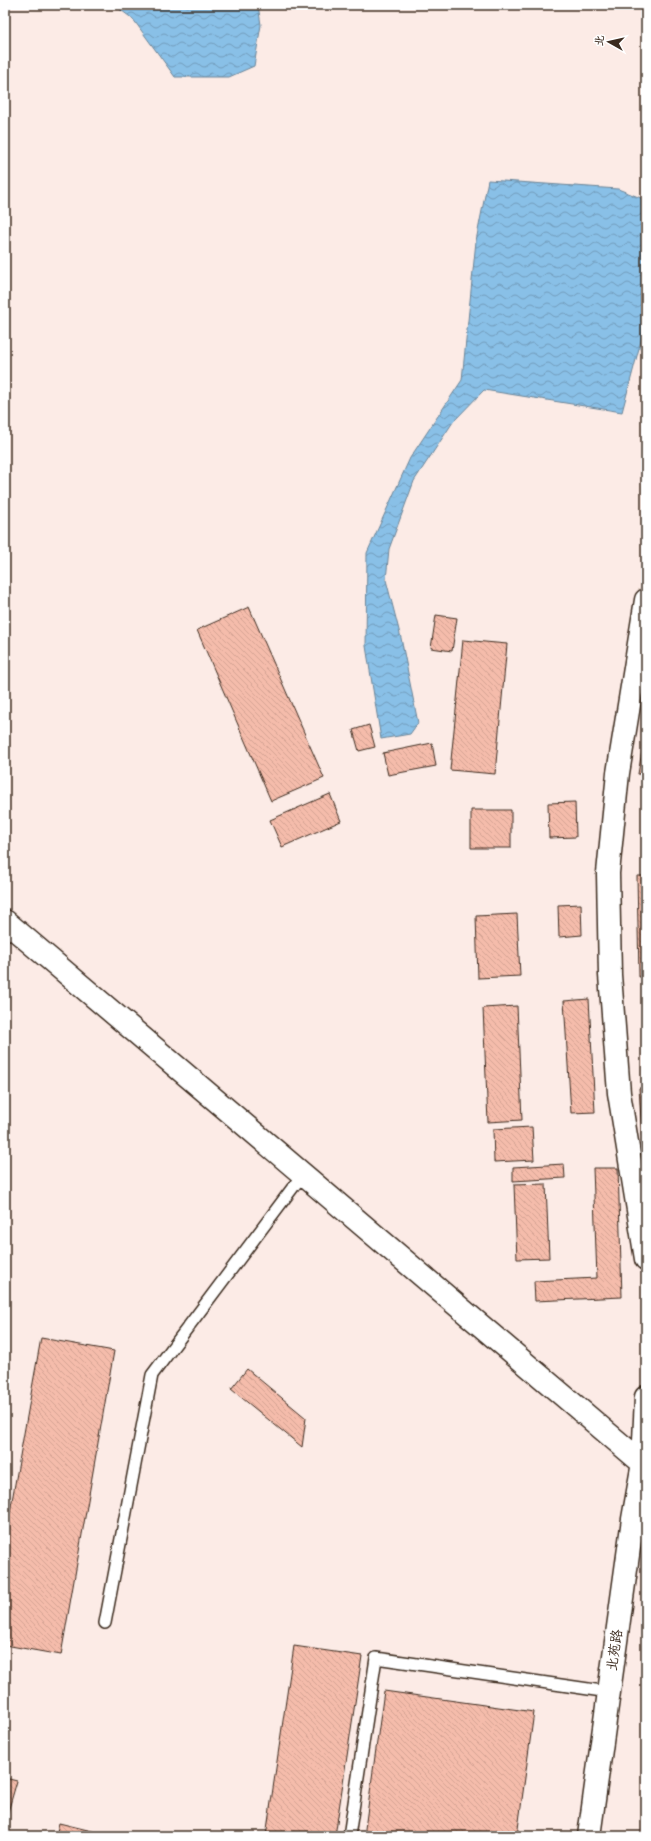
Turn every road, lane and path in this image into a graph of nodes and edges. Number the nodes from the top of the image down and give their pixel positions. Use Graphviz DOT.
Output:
graph roads {
  1 [pos="646,600"];
  2 [pos="5,921"];
  3 [pos="303,1174"];
  4 [pos="646,1259"];
  5 [pos="646,1397"];
  6 [pos="644,1465"];
  7 [pos="105,1623"];
  8 [pos="608,1692"];
  9 [pos="349,1836"];
  10 [pos="589,1836"];
  1 -- 4 [label="street"];
  2 -- 3 [label="street"];
  3 -- 6 [label="street"];
  3 -- 7 [label="lane"];
  5 -- 6 [label="street, 北苑路"];
  6 -- 8 [label="street, 北苑路"];
  8 -- 9 [label="lane"];
  8 -- 10 [label="street, 北苑路"];
}
